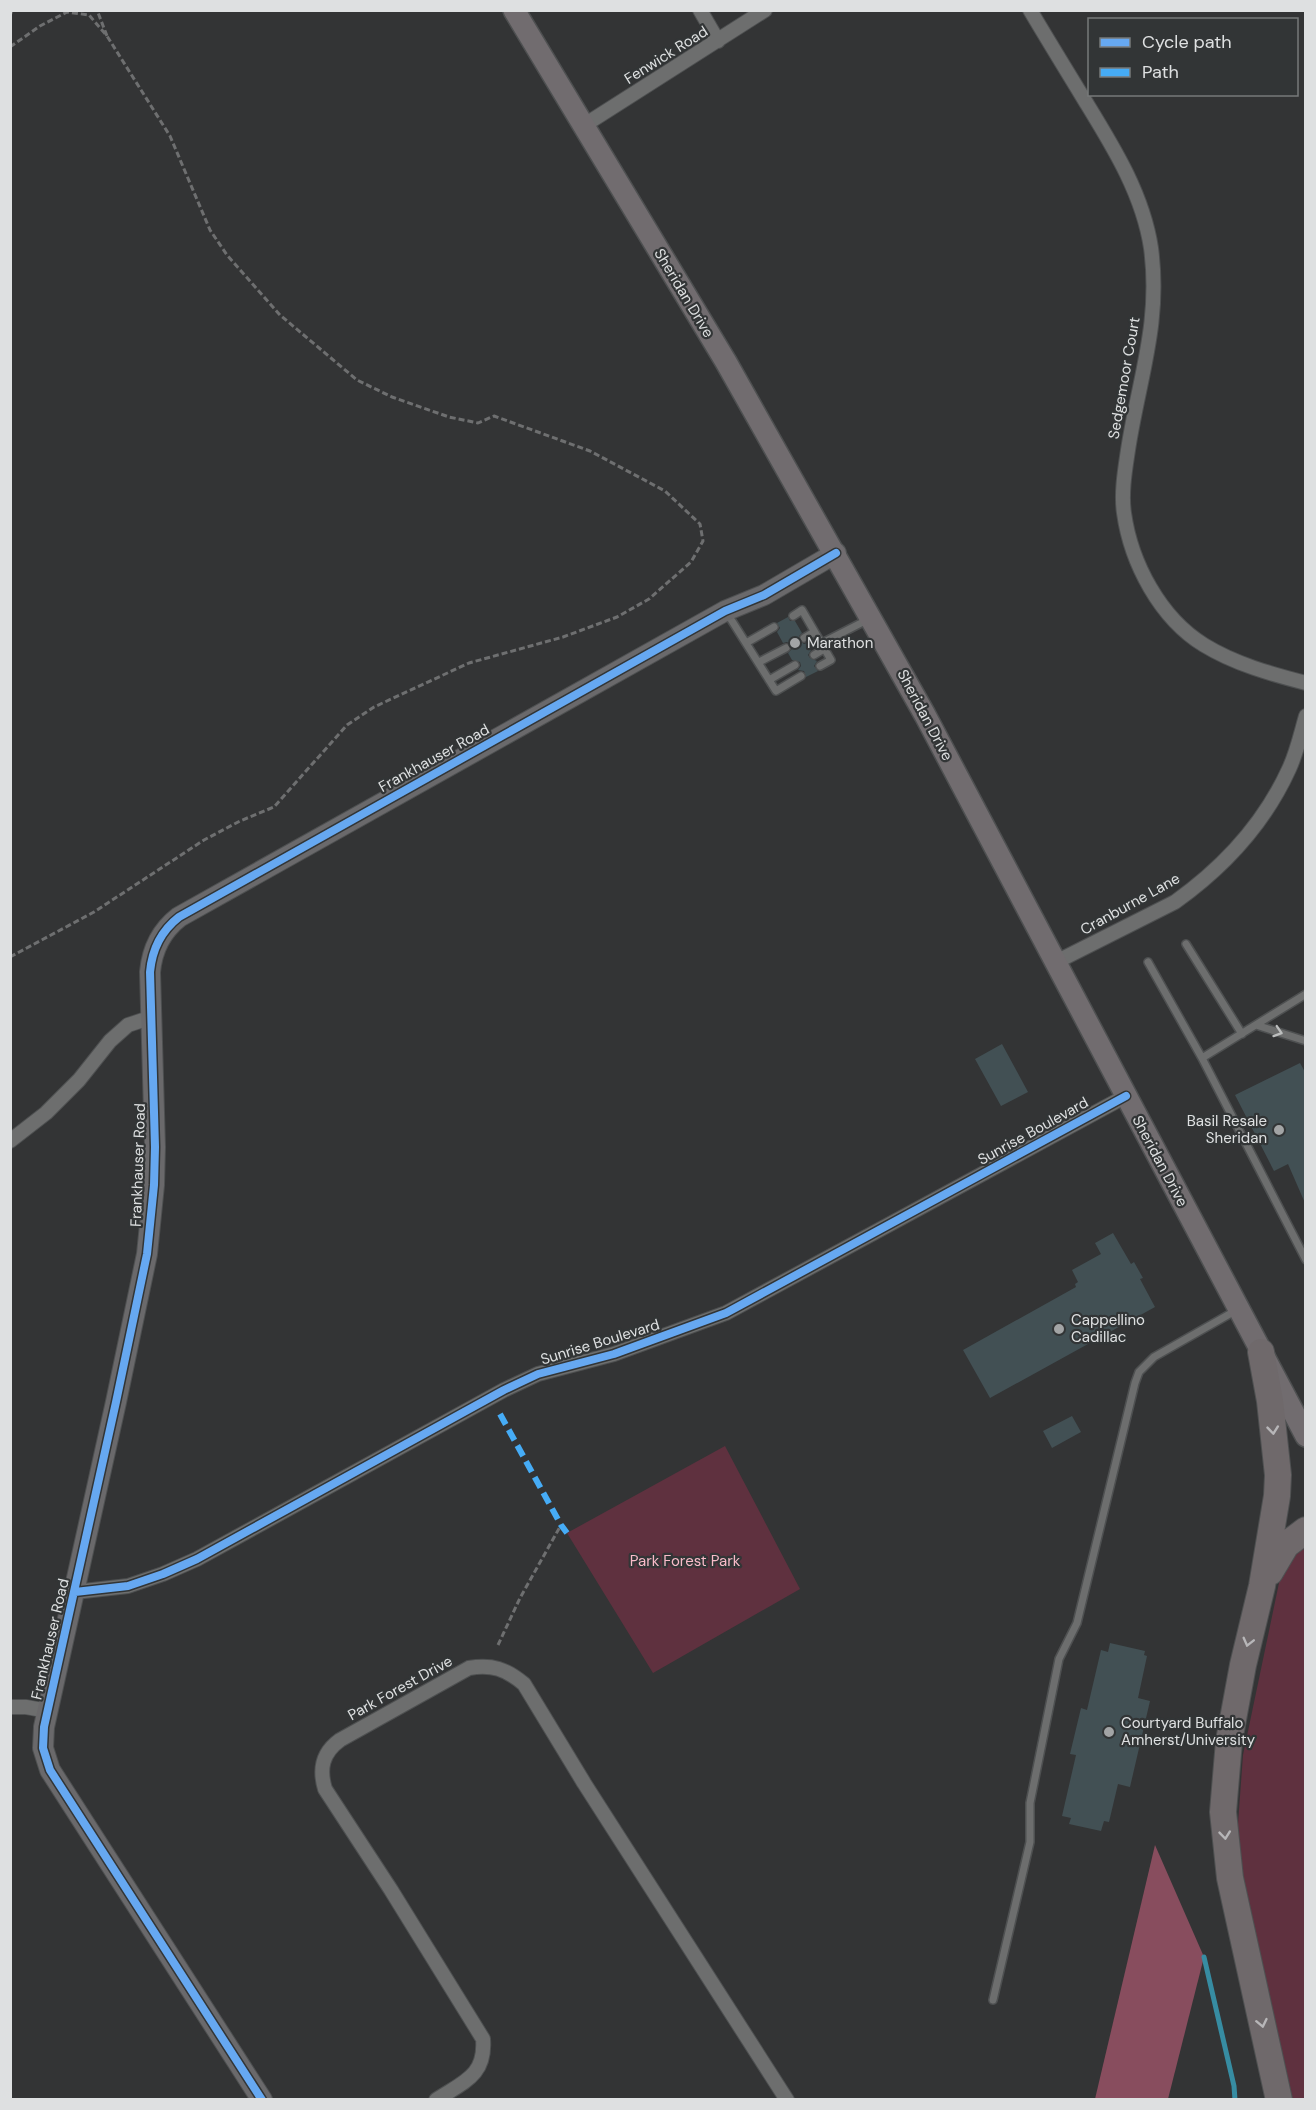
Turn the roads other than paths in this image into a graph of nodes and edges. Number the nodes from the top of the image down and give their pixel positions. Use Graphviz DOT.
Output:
graph roads {
  1 [pos="514,10"];
  2 [pos="700,10"];
  3 [pos="765,10"];
  4 [pos="1030,10"];
  5 [pos="718,42"];
  6 [pos="583,126"];
  7 [pos="836,553"];
  8 [pos="725,611"];
  9 [pos="793,616"];
  10 [pos="872,618"];
  11 [pos="774,627"];
  12 [pos="814,632"];
  13 [pos="804,638"];
  14 [pos="746,643"];
  15 [pos="822,646"];
  16 [pos="786,648"];
  17 [pos="814,655"];
  18 [pos="759,662"];
  19 [pos="795,665"];
  20 [pos="820,666"];
  21 [pos="801,676"];
  22 [pos="769,680"];
  23 [pos="1305,683"];
  24 [pos="1305,716"];
  25 [pos="1186,944"];
  26 [pos="1056,962"];
  27 [pos="1148,963"];
  28 [pos="1305,993"];
  29 [pos="152,1017"];
  30 [pos="1256,1025"];
  31 [pos="1242,1034"];
  32 [pos="1303,1038"];
  33 [pos="1305,1049"];
  34 [pos="1202,1058"];
  35 [pos="1126,1096"];
  36 [pos="10,1141"];
  37 [pos="1305,1260"];
  38 [pos="1239,1309"];
  39 [pos="1261,1352"];
  40 [pos="1305,1436"];
  41 [pos="1305,1530"];
  42 [pos="1262,1586"];
  43 [pos="75,1592"];
  44 [pos="10,1707"];
  45 [pos="48,1711"];
  46 [pos="993,2000"];
  47 [pos="262,2100"];
  48 [pos="436,2100"];
  49 [pos="787,2100"];
  50 [pos="1279,2100"];
  1 -- 6 [label="main road, Sheridan Drive"];
  2 -- 5 [label="street"];
  3 -- 5 [label="street, Fenwick Road"];
  4 -- 23 [label="street, Sedgemoor Court"];
  5 -- 6 [label="street, Fenwick Road"];
  6 -- 7 [label="main road, Sheridan Drive"];
  7 -- 8 [label="street, Frankhauser Road"];
  7 -- 10 [label="main road, Sheridan Drive"];
  8 -- 14 [label="lane"];
  8 -- 29 [label="street, Frankhauser Road"];
  9 -- 12 [label="lane"];
  10 -- 15 [label="lane"];
  10 -- 26 [label="main road, Sheridan Drive"];
  11 -- 14 [label="lane"];
  12 -- 13 [label="lane"];
  12 -- 15 [label="lane"];
  14 -- 18 [label="lane"];
  15 -- 17 [label="lane"];
  15 -- 20 [label="lane"];
  16 -- 18 [label="lane"];
  18 -- 22 [label="lane"];
  19 -- 22 [label="lane"];
  21 -- 22 [label="lane"];
  24 -- 26 [label="street, Cranburne Lane"];
  25 -- 31 [label="lane"];
  26 -- 35 [label="main road, Sheridan Drive"];
  27 -- 34 [label="lane"];
  28 -- 30 [label="lane"];
  29 -- 36 [label="street"];
  29 -- 43 [label="street, Frankhauser Road"];
  30 -- 31 [label="lane"];
  30 -- 32 [label="lane, one-way"];
  31 -- 34 [label="lane"];
  32 -- 33 [label="lane"];
  34 -- 37 [label="lane"];
  35 -- 38 [label="main road, Sheridan Drive"];
  35 -- 43 [label="street, Sunrise Boulevard"];
  38 -- 39 [label="main road, Sheridan Drive"];
  38 -- 46 [label="lane"];
  39 -- 40 [label="main road, Sheridan Drive"];
  39 -- 42 [label="highway, one-way"];
  41 -- 42 [label="highway"];
  42 -- 50 [label="highway, one-way"];
  43 -- 45 [label="street, Frankhauser Road"];
  44 -- 45 [label="street"];
  45 -- 47 [label="street, Frankhauser Road"];
  48 -- 49 [label="street, Park Forest Drive"];
}
